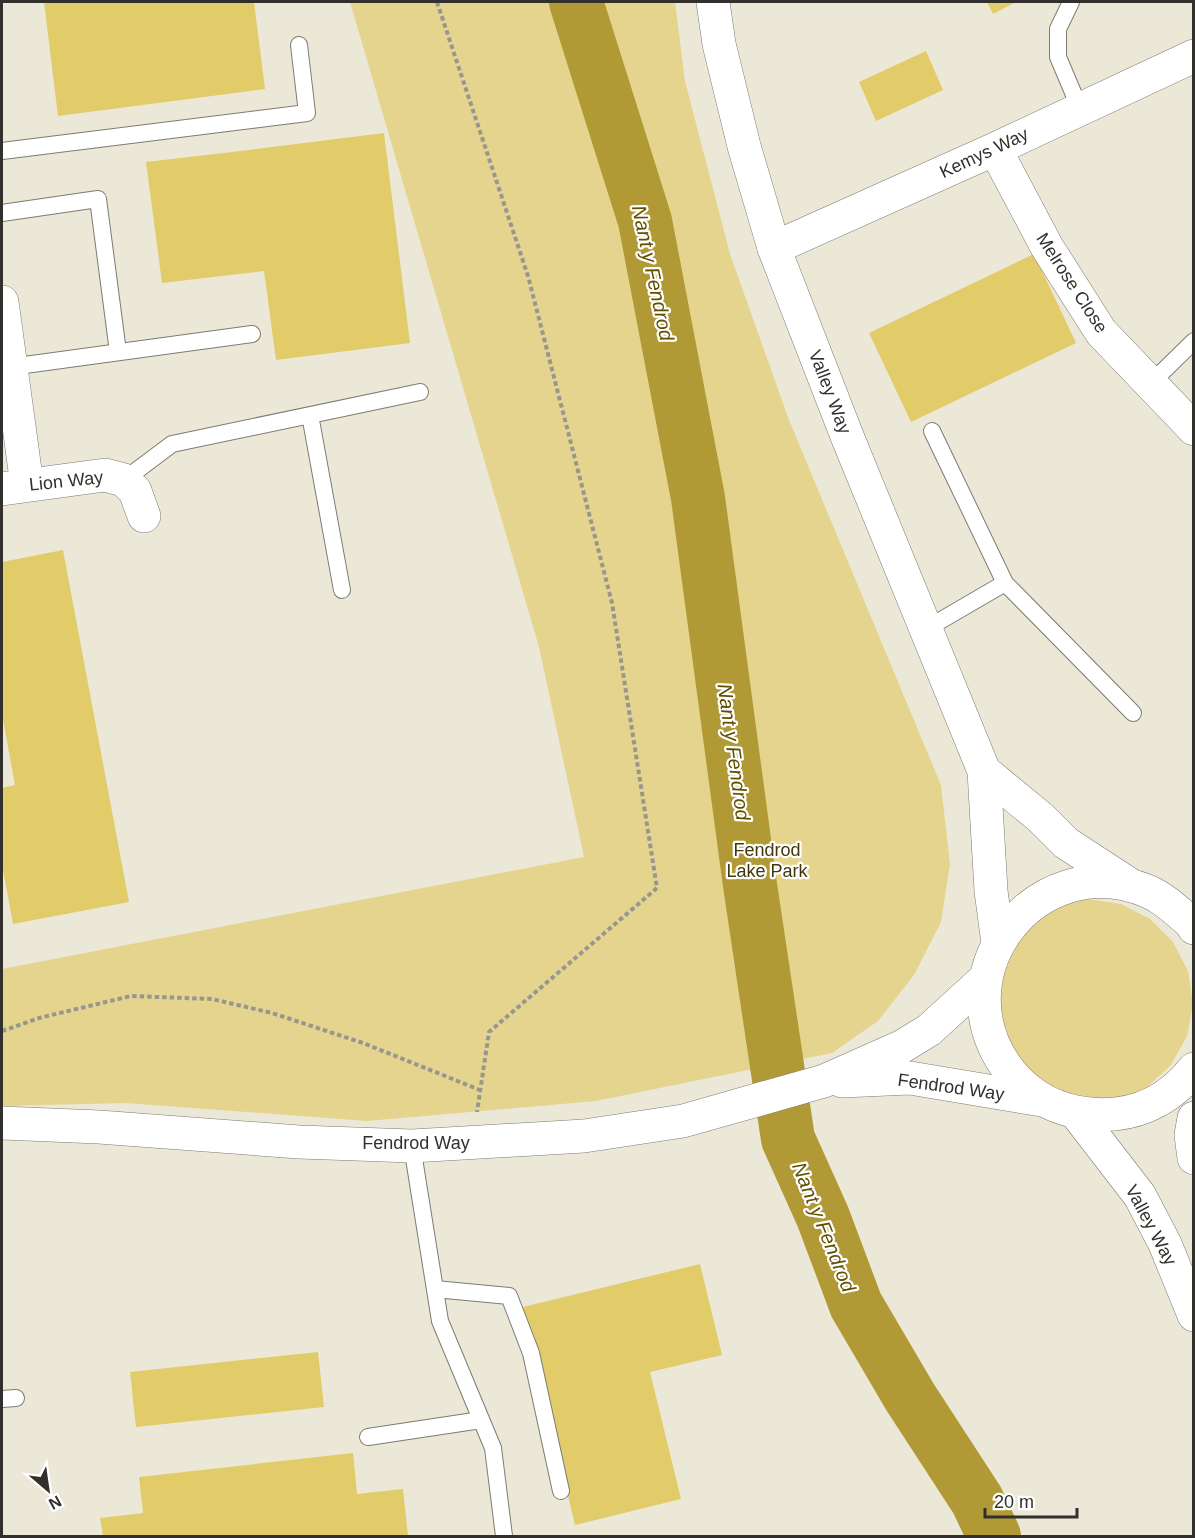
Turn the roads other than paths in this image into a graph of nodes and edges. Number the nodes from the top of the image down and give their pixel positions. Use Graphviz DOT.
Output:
graph roads {
  1 [pos="713,2"];
  2 [pos="1071,2"];
  3 [pos="299,45"];
  4 [pos="1194,56"];
  5 [pos="1080,109"];
  6 [pos="995,149"];
  7 [pos="2,151"];
  8 [pos="2,213"];
  9 [pos="774,248"];
  10 [pos="2,303"];
  11 [pos="252,334"];
  12 [pos="1194,341"];
  13 [pos="118,352"];
  14 [pos="10,367"];
  15 [pos="1150,384"];
  16 [pos="420,392"];
  17 [pos="310,415"];
  18 [pos="1194,429"];
  19 [pos="932,431"];
  20 [pos="124,480"];
  21 [pos="14,487"];
  22 [pos="144,516"];
  23 [pos="1005,583"];
  24 [pos="342,590"];
  25 [pos="926,629"];
  26 [pos="1133,713"];
  27 [pos="984,771"];
  28 [pos="1132,886"];
  29 [pos="1178,899"];
  30 [pos="1194,927"];
  31 [pos="998,943"];
  32 [pos="986,978"];
  33 [pos="1194,1069"];
  34 [pos="824,1082"];
  35 [pos="1042,1100"];
  36 [pos="1076,1113"];
  37 [pos="1194,1118"];
  38 [pos="2,1123"];
  39 [pos="412,1146"];
  40 [pos="1194,1158"];
  41 [pos="435,1289"];
  42 [pos="1194,1315"];
  43 [pos="481,1420"];
  44 [pos="368,1437"];
  45 [pos="561,1491"];
  46 [pos="504,1536"];
  1 -- 9 [label="street, Valley Way"];
  2 -- 5 [label="lane"];
  3 -- 7 [label="lane"];
  4 -- 5 [label="street, Kemys Way"];
  5 -- 6 [label="street, Kemys Way"];
  6 -- 9 [label="street, Kemys Way"];
  6 -- 15 [label="street, Melrose Close"];
  8 -- 13 [label="lane"];
  9 -- 25 [label="street, Valley Way"];
  10 -- 14 [label="street"];
  11 -- 13 [label="lane"];
  12 -- 15 [label="lane"];
  13 -- 14 [label="lane"];
  14 -- 21 [label="street"];
  15 -- 18 [label="street, Melrose Close"];
  16 -- 17 [label="lane"];
  17 -- 20 [label="lane"];
  17 -- 24 [label="lane"];
  19 -- 23 [label="lane"];
  20 -- 21 [label="street, Lion Way"];
  20 -- 22 [label="street, Lion Way"];
  23 -- 25 [label="lane"];
  23 -- 26 [label="lane"];
  25 -- 27 [label="street, Valley Way"];
  27 -- 28 [label="street, Valley Way"];
  27 -- 31 [label="street, Valley Way"];
  28 -- 29 [label="street"];
  28 -- 31 [label="street"];
  29 -- 30 [label="street"];
  31 -- 32 [label="street"];
  32 -- 34 [label="street, Fendrod Way"];
  32 -- 35 [label="street"];
  33 -- 36 [label="street"];
  34 -- 35 [label="street, Fendrod Way"];
  34 -- 39 [label="street, Fendrod Way"];
  35 -- 36 [label="street"];
  36 -- 42 [label="street, Valley Way"];
  37 -- 40 [label="street"];
  38 -- 39 [label="street, Fendrod Way"];
  39 -- 41 [label="lane"];
  41 -- 43 [label="lane"];
  41 -- 45 [label="lane"];
  43 -- 44 [label="lane"];
  43 -- 46 [label="lane"];
}
